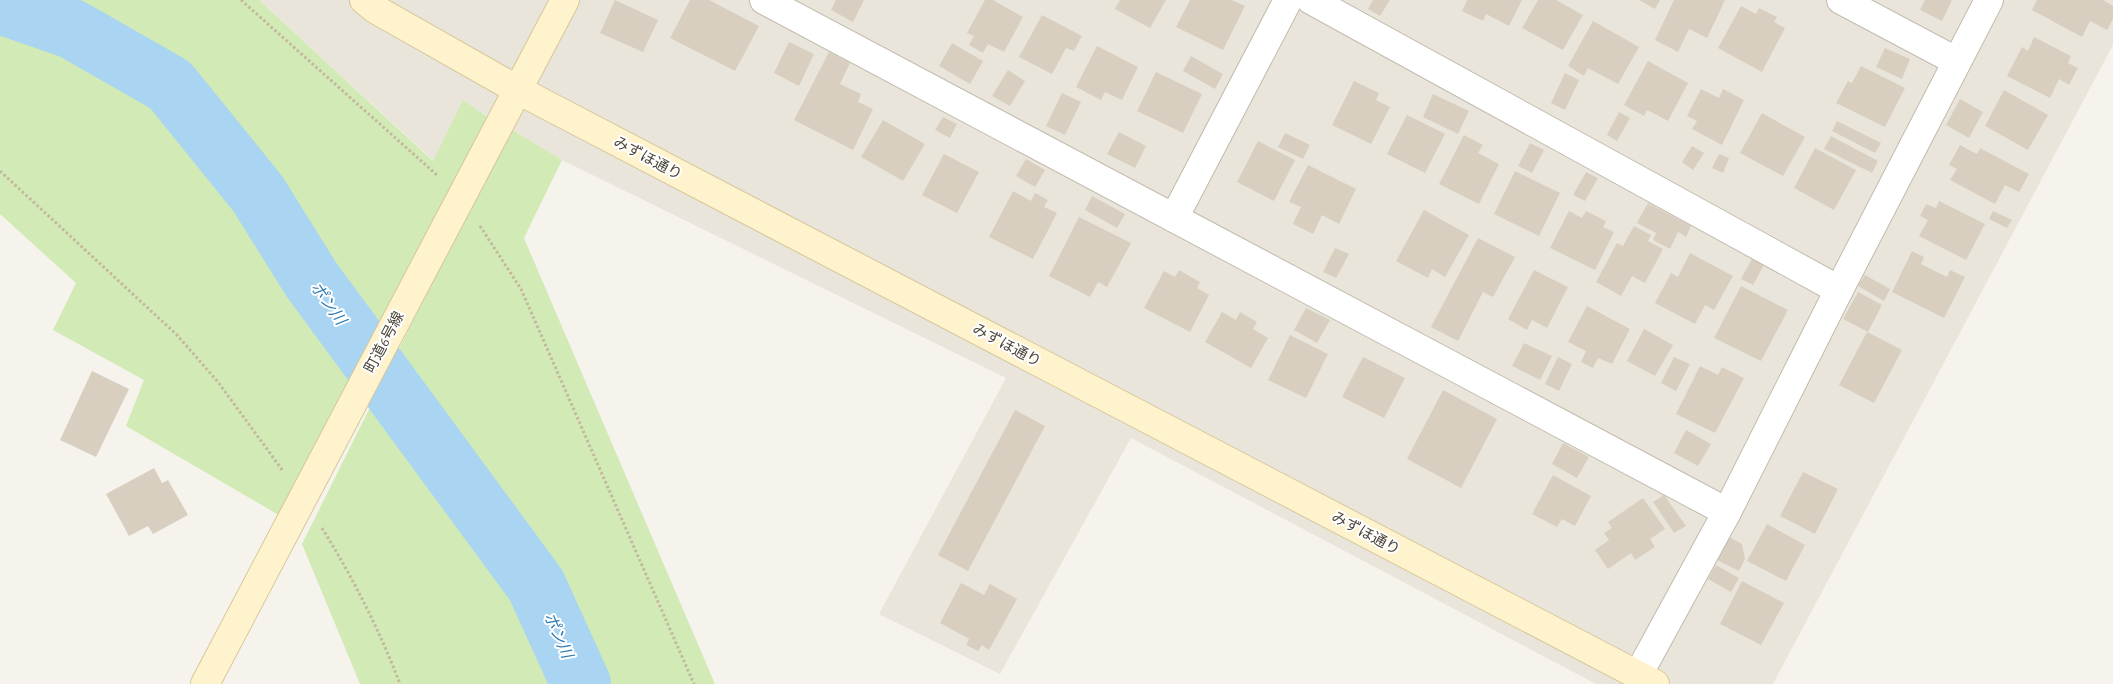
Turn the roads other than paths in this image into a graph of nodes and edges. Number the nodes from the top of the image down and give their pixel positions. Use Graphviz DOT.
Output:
graph roads {
  1 [pos="364,0"];
  2 [pos="565,0"];
  3 [pos="764,0"];
  4 [pos="1288,0"];
  5 [pos="1311,0"];
  6 [pos="1841,0"];
  7 [pos="1989,0"];
  8 [pos="1956,61"];
  9 [pos="518,90"];
  10 [pos="1174,218"];
  11 [pos="1839,290"];
  12 [pos="1727,512"];
  13 [pos="1647,680"];
  14 [pos="205,684"];
  1 -- 9 [label="street, みずほ通り"];
  2 -- 9 [label="street, 町道6号線"];
  3 -- 10 [label="street"];
  4 -- 10 [label="street"];
  5 -- 11 [label="street"];
  6 -- 8 [label="street"];
  7 -- 8 [label="street"];
  8 -- 11 [label="street"];
  9 -- 13 [label="street, みずほ通り"];
  9 -- 14 [label="street, 町道6号線"];
  10 -- 12 [label="street"];
  11 -- 12 [label="street"];
  12 -- 13 [label="street"];
}
